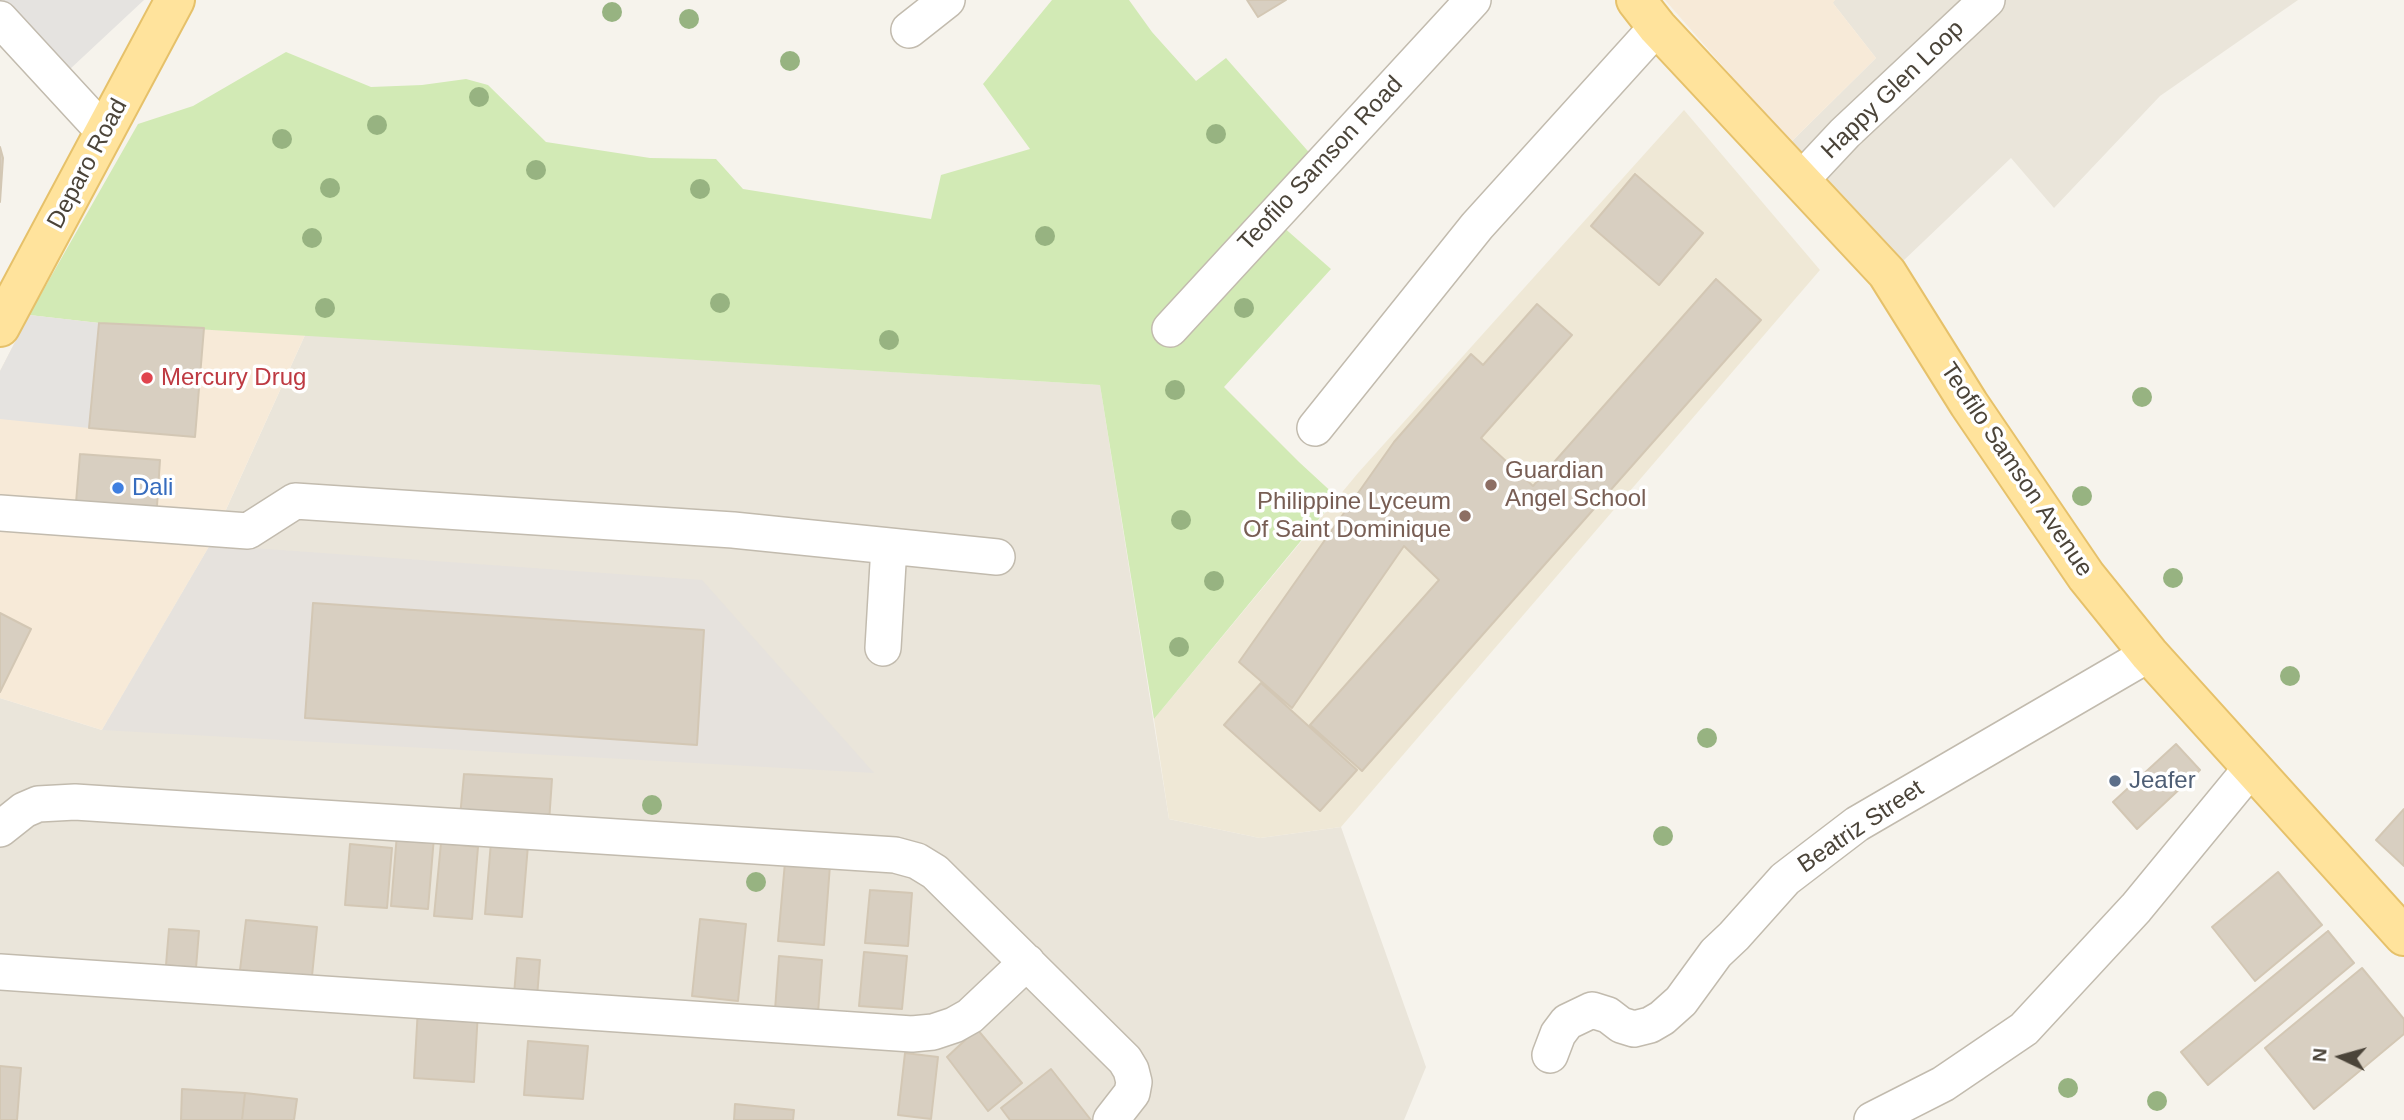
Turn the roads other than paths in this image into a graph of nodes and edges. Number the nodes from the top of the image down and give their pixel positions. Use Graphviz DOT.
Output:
graph roads {
  1 [pos="175,0"];
  2 [pos="947,0"];
  3 [pos="1473,0"];
  4 [pos="1987,0"];
  5 [pos="1646,13"];
  6 [pos="0,19"];
  7 [pos="908,30"];
  8 [pos="105,133"];
  9 [pos="1800,181"];
  10 [pos="0,327"];
  11 [pos="1170,329"];
  12 [pos="1315,428"];
  13 [pos="0,513"];
  14 [pos="888,546"];
  15 [pos="997,558"];
  16 [pos="883,648"];
  17 [pos="2149,654"];
  18 [pos="2252,767"];
  19 [pos="0,829"];
  20 [pos="2404,936"];
  21 [pos="1027,962"];
  22 [pos="0,972"];
  23 [pos="1550,1055"];
  24 [pos="1111,1120"];
  25 [pos="1872,1120"];
  1 -- 8 [label="main road, Deparo Road"];
  2 -- 7 [label="street"];
  3 -- 11 [label="street, Teofilo Samson Road"];
  4 -- 9 [label="street, Happy Glen Loop"];
  5 -- 9 [label="main road, Teofilo Samson Avenue"];
  5 -- 12 [label="street"];
  6 -- 8 [label="street"];
  8 -- 10 [label="main road, Deparo Road"];
  9 -- 17 [label="main road, Teofilo Samson Avenue"];
  13 -- 14 [label="street"];
  14 -- 15 [label="street"];
  14 -- 16 [label="street"];
  17 -- 18 [label="main road, Teofilo Samson Avenue"];
  17 -- 23 [label="street, Beatriz Street"];
  18 -- 20 [label="main road, Teofilo Samson Avenue"];
  18 -- 25 [label="street"];
  19 -- 21 [label="street"];
  21 -- 22 [label="street"];
  21 -- 24 [label="street"];
}
